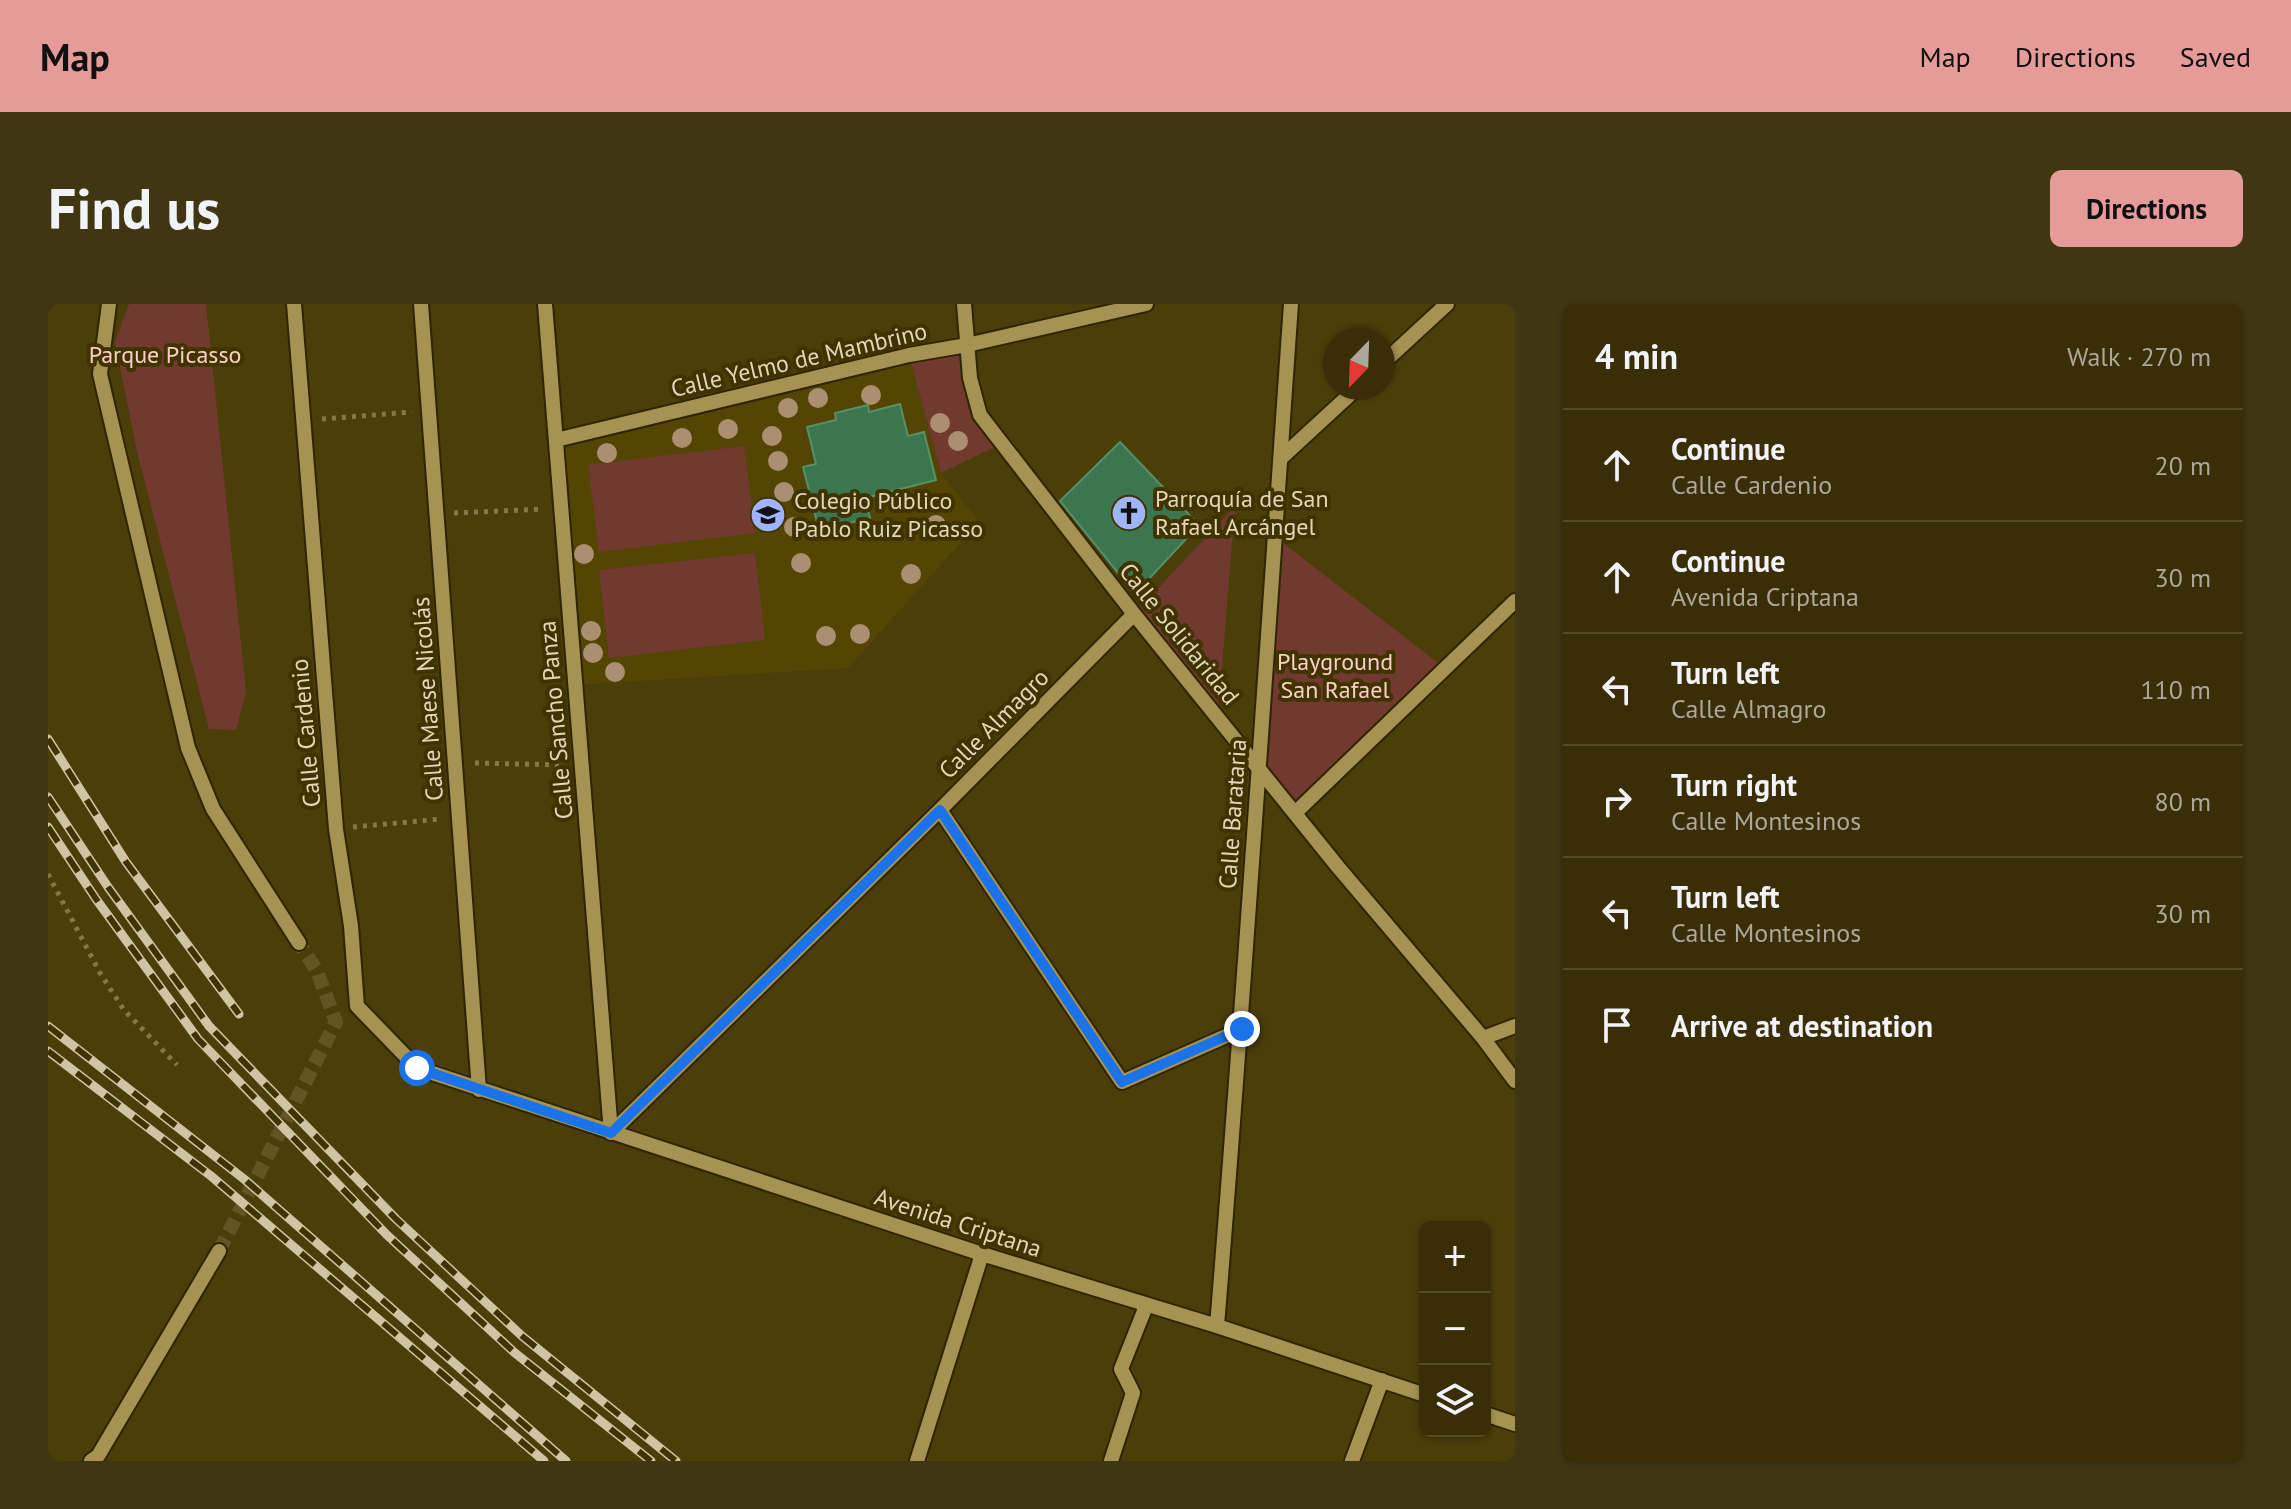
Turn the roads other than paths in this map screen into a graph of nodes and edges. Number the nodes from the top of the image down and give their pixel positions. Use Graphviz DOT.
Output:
graph roads {
  1 [pos="109,304"];
  2 [pos="294,304"];
  3 [pos="421,304"];
  4 [pos="545,304"];
  5 [pos="964,304"];
  6 [pos="1146,304"];
  7 [pos="1291,304"];
  8 [pos="1447,304"];
  9 [pos="967,345"];
  10 [pos="1395,352"];
  11 [pos="1344,400"];
  12 [pos="556,440"];
  13 [pos="1280,459"];
  14 [pos="1515,601"];
  15 [pos="1134,614"];
  16 [pos="1257,766"];
  17 [pos="940,810"];
  18 [pos="1295,813"];
  19 [pos="299,943"];
  20 [pos="1515,1026"];
  21 [pos="1242,1029"];
  22 [pos="1483,1038"];
  23 [pos="1515,1081"];
  24 [pos="479,1090"];
  25 [pos="611,1133"];
  26 [pos="219,1251"];
  27 [pos="982,1254"];
  28 [pos="1146,1306"];
  29 [pos="1217,1326"];
  30 [pos="1382,1380"];
  31 [pos="1419,1393"];
  32 [pos="1491,1416"];
  33 [pos="1515,1424"];
  34 [pos="91,1461"];
  35 [pos="917,1461"];
  36 [pos="1111,1461"];
  37 [pos="1352,1461"];
  1 -- 19 [label="street"];
  2 -- 24 [label="street, Calle Cardenio"];
  3 -- 24 [label="street, Calle Maese Nicolás"];
  4 -- 12 [label="street, Calle Sancho Panza"];
  5 -- 9 [label="street, Calle Solidaridad"];
  6 -- 9 [label="street, Calle Yelmo de Mambrino"];
  7 -- 13 [label="street, Calle Barataria"];
  8 -- 10 [label="street"];
  9 -- 12 [label="street, Calle Yelmo de Mambrino"];
  9 -- 15 [label="street, Calle Solidaridad"];
  11 -- 13 [label="street"];
  12 -- 25 [label="street, Calle Sancho Panza"];
  13 -- 16 [label="street, Calle Barataria"];
  14 -- 18 [label="street"];
  15 -- 16 [label="street, Calle Solidaridad"];
  15 -- 17 [label="street, Calle Almagro"];
  16 -- 18 [label="street, Calle Solidaridad"];
  16 -- 21 [label="street, Calle Barataria"];
  17 -- 21 [label="street"];
  17 -- 25 [label="street, Calle Almagro"];
  18 -- 22 [label="street, Calle Solidaridad"];
  20 -- 22 [label="street"];
  21 -- 29 [label="street, Calle Barataria"];
  22 -- 23 [label="street, Calle Solidaridad"];
  24 -- 25 [label="street, Avenida Criptana"];
  25 -- 27 [label="street, Avenida Criptana"];
  26 -- 34 [label="street"];
  27 -- 28 [label="street, Avenida Criptana"];
  27 -- 35 [label="street"];
  28 -- 29 [label="street, Avenida Criptana"];
  28 -- 36 [label="street"];
  29 -- 30 [label="street, Avenida Criptana"];
  30 -- 31 [label="street, Avenida Criptana"];
  30 -- 37 [label="street"];
  32 -- 33 [label="street"];
}
